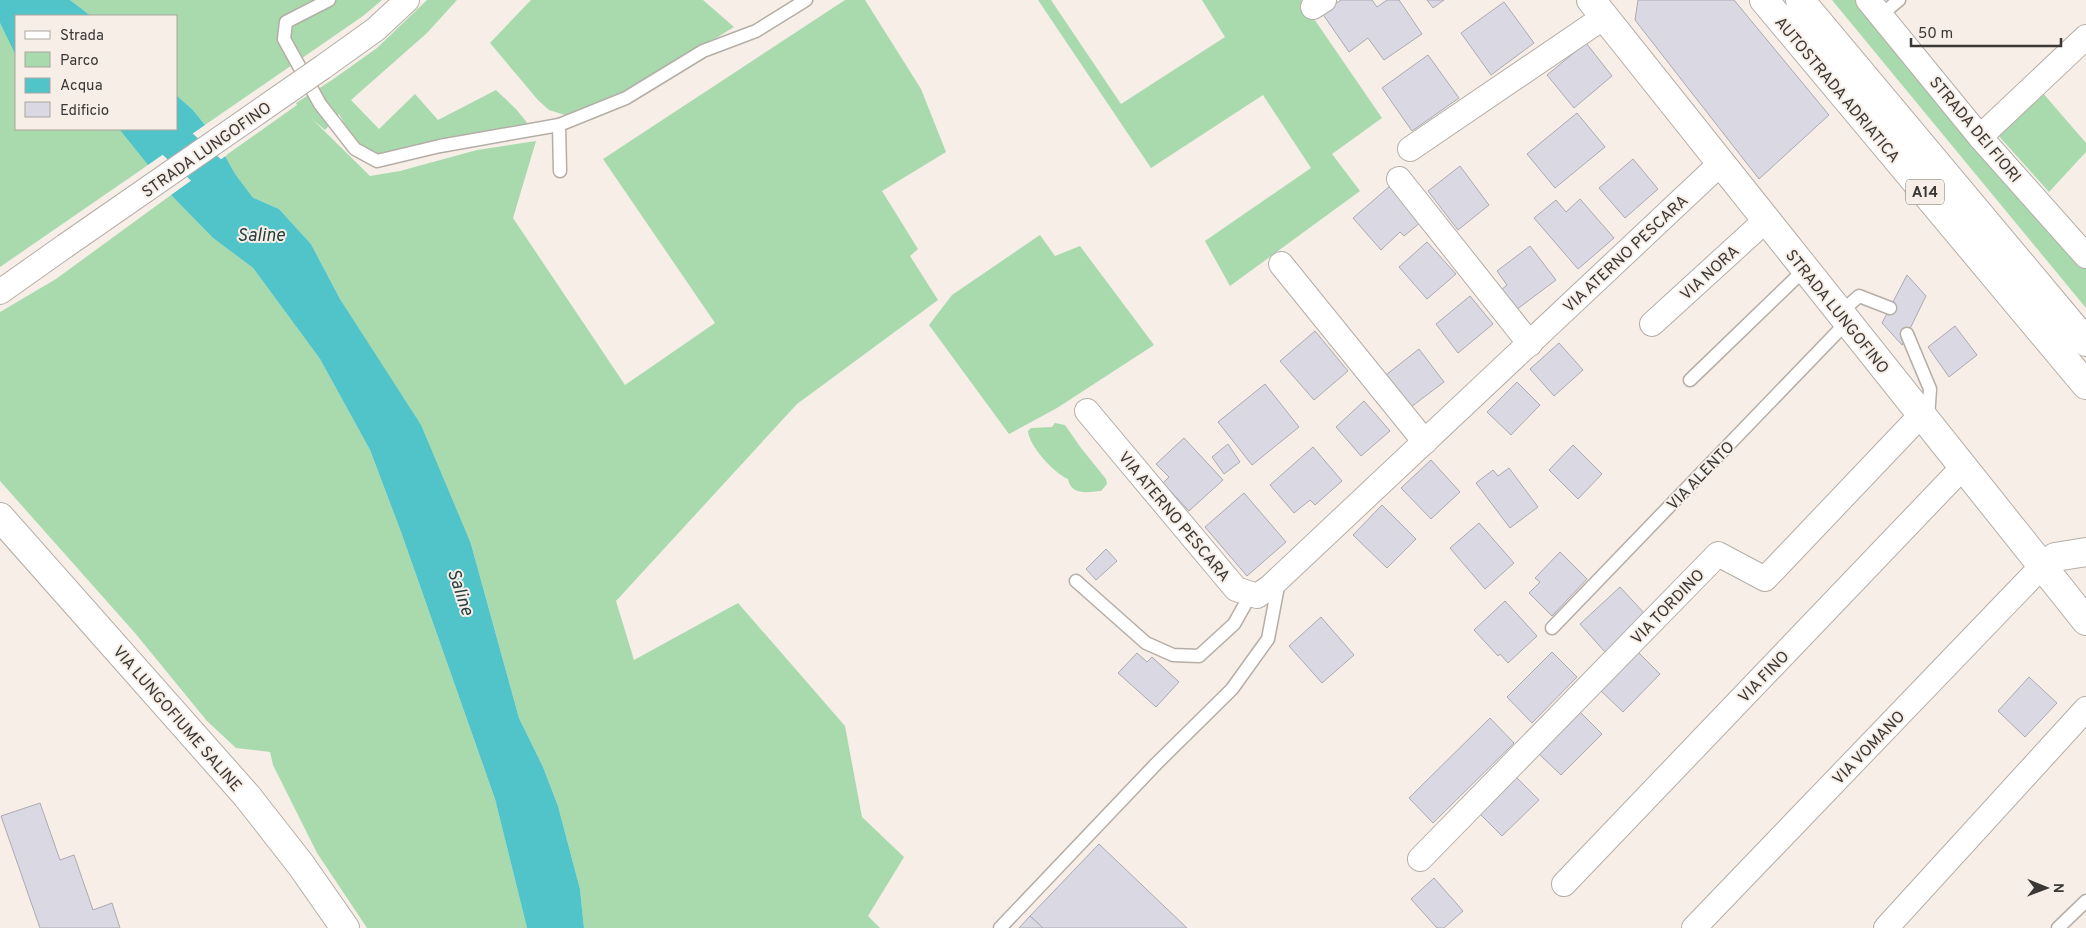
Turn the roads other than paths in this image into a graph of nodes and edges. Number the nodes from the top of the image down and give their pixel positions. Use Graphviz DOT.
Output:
graph roads {
  1 [pos="329,0"];
  2 [pos="407,0"];
  3 [pos="806,0"];
  4 [pos="1764,0"];
  5 [pos="1800,0"];
  6 [pos="1899,0"];
  7 [pos="1599,6"];
  8 [pos="1874,7"];
  9 [pos="2086,37"];
  10 [pos="558,125"];
  11 [pos="1980,137"];
  12 [pos="1410,149"];
  13 [pos="1720,163"];
  14 [pos="560,171"];
  15 [pos="1399,179"];
  16 [pos="1766,220"];
  17 [pos="2086,256"];
  18 [pos="1280,264"];
  19 [pos="1805,269"];
  20 [pos="0,292"];
  21 [pos="1890,308"];
  22 [pos="1844,318"];
  23 [pos="1652,324"];
  24 [pos="1907,334"];
  25 [pos="2086,342"];
  26 [pos="1530,344"];
  27 [pos="1690,380"];
  28 [pos="2086,384"];
  29 [pos="1087,411"];
  30 [pos="1924,419"];
  31 [pos="1425,442"];
  32 [pos="1963,467"];
  33 [pos="0,517"];
  34 [pos="2086,552"];
  35 [pos="2042,566"];
  36 [pos="1279,579"];
  37 [pos="1076,581"];
  38 [pos="1251,594"];
  39 [pos="2086,622"];
  40 [pos="1552,628"];
  41 [pos="2086,709"];
  42 [pos="1420,859"];
  43 [pos="1564,884"];
  44 [pos="2086,901"];
  45 [pos="344,928"];
  46 [pos="1000,928"];
  47 [pos="1694,928"];
  48 [pos="1886,928"];
  49 [pos="2058,928"];
  1 -- 10 [label="lane"];
  2 -- 20 [label="street, STRADA LUNGOFINO, bridge"];
  3 -- 10 [label="lane"];
  4 -- 28 [label="main road, AUTOSTRADA ADRIATICA / A14"];
  5 -- 25 [label="main road, AUTOSTRADA ADRIATICA / A14"];
  6 -- 8 [label="lane"];
  7 -- 12 [label="street"];
  7 -- 13 [label="main road, STRADA LUNGOFINO"];
  8 -- 11 [label="street, STRADA DEI FIORI"];
  9 -- 11 [label="street"];
  10 -- 14 [label="lane"];
  11 -- 17 [label="street, STRADA DEI FIORI"];
  13 -- 16 [label="main road, STRADA LUNGOFINO"];
  13 -- 26 [label="street, VIA ATERNO PESCARA"];
  15 -- 26 [label="street"];
  16 -- 19 [label="main road, STRADA LUNGOFINO"];
  16 -- 23 [label="street, VIA NORA"];
  18 -- 31 [label="street"];
  19 -- 22 [label="main road, STRADA LUNGOFINO"];
  19 -- 27 [label="lane"];
  21 -- 22 [label="lane, VIA ALENTO"];
  22 -- 30 [label="main road, STRADA LUNGOFINO"];
  22 -- 40 [label="lane, VIA ALENTO"];
  24 -- 30 [label="lane"];
  26 -- 31 [label="street, VIA ATERNO PESCARA"];
  29 -- 38 [label="street, VIA ATERNO PESCARA"];
  30 -- 32 [label="main road, STRADA LUNGOFINO"];
  30 -- 42 [label="street, VIA TORDINO"];
  31 -- 36 [label="street, VIA ATERNO PESCARA"];
  32 -- 35 [label="main road, STRADA LUNGOFINO"];
  32 -- 43 [label="street, VIA FINO"];
  33 -- 45 [label="main road, VIA LUNGOFIUME SALINE"];
  34 -- 35 [label="main road"];
  35 -- 39 [label="main road, STRADA LUNGOFINO"];
  35 -- 47 [label="street, VIA VOMANO"];
  36 -- 38 [label="street, VIA ATERNO PESCARA"];
  36 -- 46 [label="lane"];
  37 -- 38 [label="lane"];
  41 -- 48 [label="street"];
  44 -- 49 [label="lane"];
}
